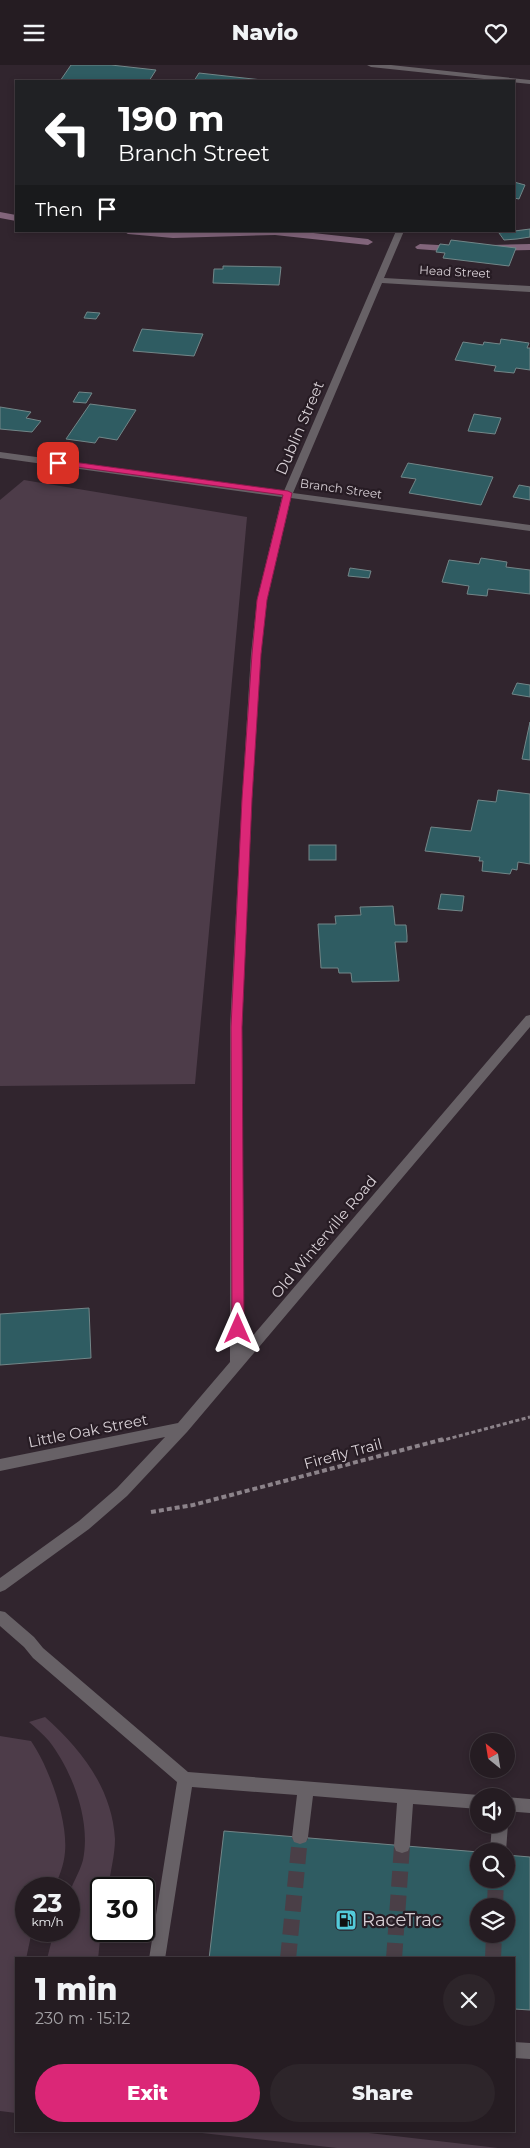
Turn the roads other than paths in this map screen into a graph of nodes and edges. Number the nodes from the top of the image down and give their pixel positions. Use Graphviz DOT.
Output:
graph roads {
  1 [pos="371,65"];
  2 [pos="470,65"];
  3 [pos="466,78"];
  4 [pos="498,80"];
  5 [pos="515,81"];
  6 [pos="530,82"];
  7 [pos="400,232"];
  8 [pos="379,280"];
  9 [pos="530,289"];
  10 [pos="0,455"];
  11 [pos="288,493"];
  12 [pos="530,529"];
  13 [pos="530,1019"];
  14 [pos="238,1365"];
  15 [pos="182,1428"];
  16 [pos="0,1465"];
  17 [pos="0,1586"];
  18 [pos="0,1617"];
  19 [pos="185,1779"];
  20 [pos="306,1789"];
  21 [pos="405,1797"];
  22 [pos="470,1801"];
  23 [pos="515,1805"];
  24 [pos="530,1806"];
  25 [pos="300,1837"];
  26 [pos="402,1846"];
  27 [pos="157,1957"];
  28 [pos="515,2049"];
  29 [pos="530,2051"];
  1 -- 3 [label="street"];
  2 -- 3 [label="street"];
  3 -- 4 [label="street"];
  5 -- 6 [label="street"];
  7 -- 8 [label="street, Dublin Street"];
  8 -- 9 [label="street, Head Street"];
  8 -- 11 [label="street, Dublin Street"];
  10 -- 11 [label="street, Branch Street"];
  11 -- 12 [label="street, Branch Street"];
  11 -- 14 [label="street, Dublin Street"];
  13 -- 14 [label="street, Old Winterville Road"];
  14 -- 15 [label="street, Old Winterville Road"];
  15 -- 16 [label="street, Little Oak Street"];
  15 -- 17 [label="street, Old Winterville Road"];
  18 -- 19 [label="street"];
  19 -- 20 [label="street"];
  19 -- 27 [label="street"];
  20 -- 21 [label="street"];
  20 -- 25 [label="street"];
  21 -- 22 [label="street"];
  21 -- 26 [label="street"];
  23 -- 24 [label="street"];
  28 -- 29 [label="street"];
}
